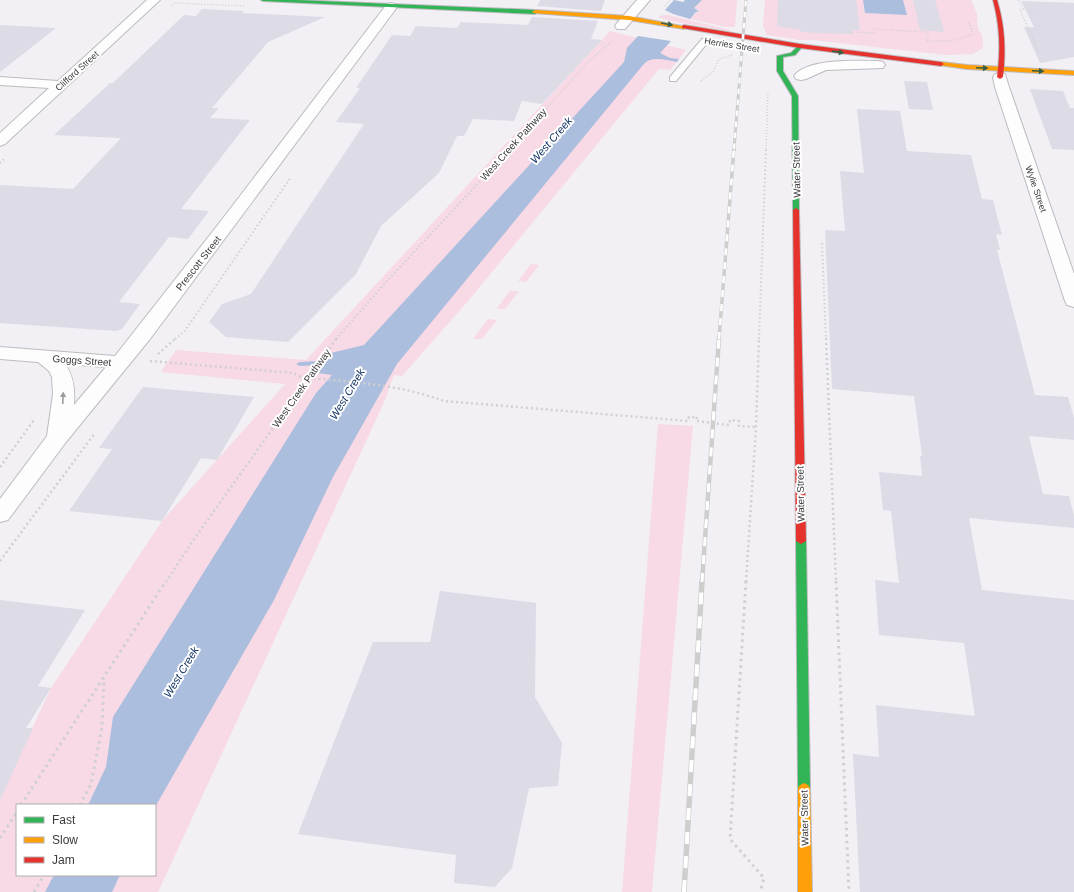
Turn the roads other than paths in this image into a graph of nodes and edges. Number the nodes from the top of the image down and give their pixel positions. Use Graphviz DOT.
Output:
graph roads {
  1 [pos="154,0"];
  2 [pos="263,0"];
  3 [pos="644,0"];
  4 [pos="994,0"];
  5 [pos="391,6"];
  6 [pos="625,22"];
  7 [pos="661,33"];
  8 [pos="705,40"];
  9 [pos="757,48"];
  10 [pos="796,50"];
  11 [pos="878,65"];
  12 [pos="1001,73"];
  13 [pos="1074,73"];
  14 [pos="801,76"];
  15 [pos="672,79"];
  16 [pos="0,81"];
  17 [pos="1074,81"];
  18 [pos="62,85"];
  19 [pos="795,96"];
  20 [pos="0,141"];
  21 [pos="1073,296"];
  22 [pos="0,353"];
  23 [pos="44,357"];
  24 [pos="120,362"];
  25 [pos="58,437"];
  26 [pos="0,515"];
  27 [pos="804,892"];
  1 -- 18 [label="street, Clifford Street"];
  2 -- 5 [label="main road, Herries Street"];
  3 -- 6 [label="street"];
  4 -- 12 [label="main road"];
  5 -- 6 [label="main road, Herries Street"];
  5 -- 24 [label="street, Prescott Street"];
  6 -- 7 [label="main road, Herries Street"];
  6 -- 10 [label="main road, Herries Street, one-way"];
  8 -- 15 [label="lane"];
  9 -- 10 [label="main road, Herries Street"];
  10 -- 11 [label="main road, Herries Street"];
  10 -- 12 [label="main road, Herries Street, one-way"];
  10 -- 14 [label="street, Water Street"];
  10 -- 19 [label="main road"];
  11 -- 12 [label="main road, Herries Street"];
  11 -- 14 [label="street"];
  12 -- 13 [label="main road, Herries Street, one-way"];
  12 -- 17 [label="main road, Herries Street"];
  12 -- 21 [label="street, Wylie Street"];
  14 -- 19 [label="street, Water Street"];
  16 -- 18 [label="street"];
  18 -- 20 [label="street, Clifford Street"];
  19 -- 27 [label="main road, Water Street"];
  22 -- 23 [label="street, Goggs Street"];
  23 -- 24 [label="street, Goggs Street"];
  25 -- 23 [label="street, Goggs Street, one-way"];
  24 -- 25 [label="street, Prescott Street"];
  25 -- 26 [label="street, Prescott Street"];
}
